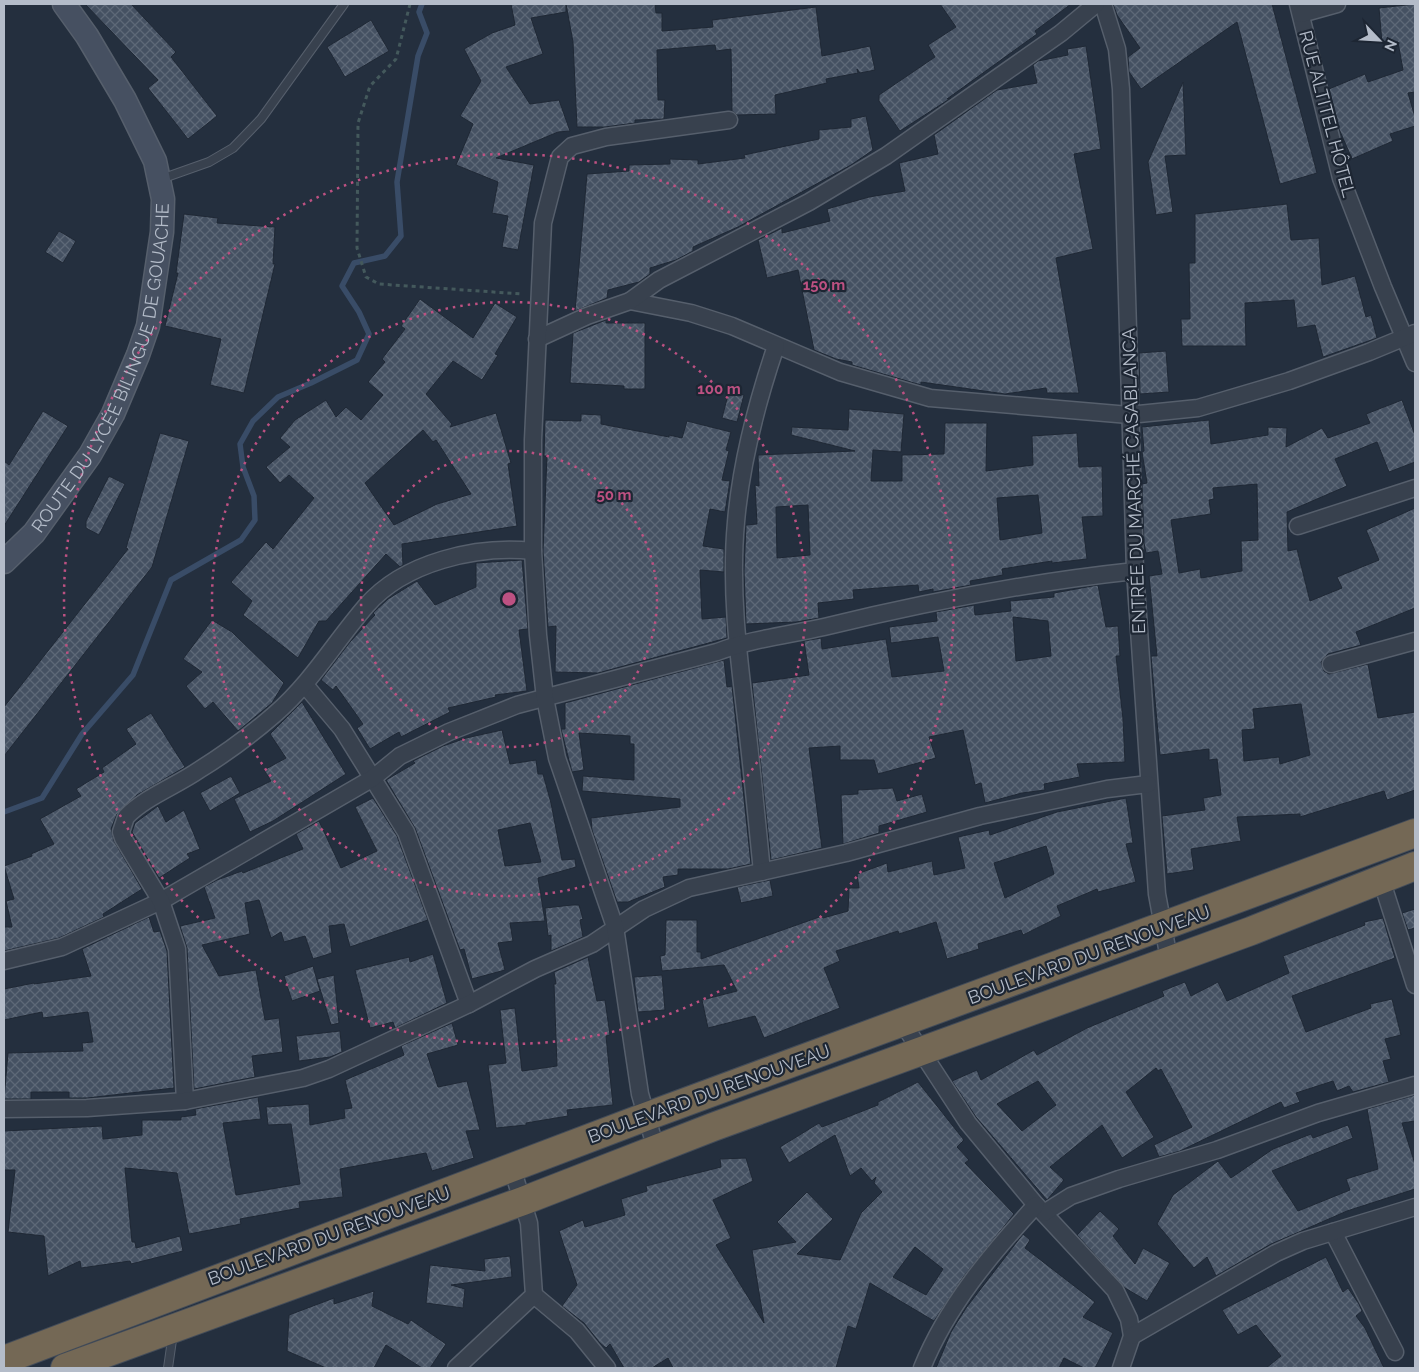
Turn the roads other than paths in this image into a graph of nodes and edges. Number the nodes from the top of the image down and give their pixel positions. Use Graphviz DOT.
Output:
graph roads {
  1 [pos="64,4"];
  2 [pos="344,4"];
  3 [pos="1096,4"];
  4 [pos="1103,4"];
  5 [pos="1337,4"];
  6 [pos="1299,9"];
  7 [pos="729,120"];
  8 [pos="159,180"];
  9 [pos="630,301"];
  10 [pos="1410,335"];
  11 [pos="538,339"];
  12 [pos="776,346"];
  13 [pos="1415,362"];
  14 [pos="1129,415"];
  15 [pos="1415,488"];
  16 [pos="1298,526"];
  17 [pos="533,551"];
  18 [pos="4,562"];
  19 [pos="1135,571"];
  20 [pos="1415,641"];
  21 [pos="738,644"];
  22 [pos="1332,664"];
  23 [pos="305,685"];
  24 [pos="545,698"];
  25 [pos="373,778"];
  26 [pos="1148,784"];
  27 [pos="1415,833"];
  28 [pos="1415,866"];
  29 [pos="762,872"];
  30 [pos="1381,878"];
  31 [pos="161,901"];
  32 [pos="614,927"];
  33 [pos="1163,928"];
  34 [pos="1169,959"];
  35 [pos="4,961"];
  36 [pos="1415,985"];
  37 [pos="469,1004"];
  38 [pos="902,1022"];
  39 [pos="920,1051"];
  40 [pos="1415,1085"];
  41 [pos="185,1101"];
  42 [pos="4,1109"];
  43 [pos="645,1116"];
  44 [pos="656,1149"];
  45 [pos="512,1168"];
  46 [pos="523,1200"];
  47 [pos="1415,1207"];
  48 [pos="1040,1209"];
  49 [pos="1333,1232"];
  50 [pos="534,1295"];
  51 [pos="168,1296"];
  52 [pos="174,1326"];
  53 [pos="83,1329"];
  54 [pos="1132,1336"];
  55 [pos="1395,1352"];
  56 [pos="4,1360"];
  57 [pos="94,1363"];
  58 [pos="65,1368"];
  59 [pos="168,1368"];
  60 [pos="456,1368"];
  61 [pos="607,1368"];
  62 [pos="922,1368"];
  63 [pos="1121,1368"];
  1 -- 8 [label="street, ROUTE DU LYCÉE BILINGUE DE GOUACHE"];
  2 -- 8 [label="lane"];
  3 -- 9 [label="street"];
  4 -- 14 [label="street, ENTRÉE DU MARCHÉ CASABLANCA"];
  5 -- 6 [label="street"];
  6 -- 10 [label="street, RUE ALTITEL HÔTEL"];
  7 -- 11 [label="street"];
  8 -- 18 [label="street, ROUTE DU LYCÉE BILINGUE DE GOUACHE"];
  9 -- 11 [label="street"];
  9 -- 12 [label="street"];
  10 -- 13 [label="street, RUE ALTITEL HÔTEL"];
  10 -- 14 [label="street"];
  11 -- 17 [label="street"];
  12 -- 14 [label="street"];
  12 -- 21 [label="street"];
  14 -- 19 [label="street, ENTRÉE DU MARCHÉ CASABLANCA"];
  15 -- 16 [label="street"];
  17 -- 23 [label="street"];
  17 -- 24 [label="street"];
  19 -- 21 [label="street"];
  19 -- 26 [label="street, ENTRÉE DU MARCHÉ CASABLANCA"];
  20 -- 22 [label="street"];
  21 -- 24 [label="street"];
  21 -- 29 [label="street"];
  23 -- 25 [label="street"];
  23 -- 31 [label="street"];
  24 -- 25 [label="street"];
  24 -- 32 [label="street"];
  25 -- 31 [label="street"];
  25 -- 37 [label="street"];
  26 -- 29 [label="street"];
  26 -- 33 [label="street, ENTRÉE DU MARCHÉ CASABLANCA"];
  27 -- 33 [label="highway, BOULEVARD DU RENOUVEAU"];
  28 -- 30 [label="highway, BOULEVARD DU RENOUVEAU"];
  29 -- 32 [label="street"];
  30 -- 34 [label="highway, BOULEVARD DU RENOUVEAU"];
  30 -- 36 [label="street"];
  31 -- 35 [label="street"];
  31 -- 41 [label="street"];
  32 -- 37 [label="street"];
  32 -- 43 [label="street"];
  33 -- 34 [label="street, ENTRÉE DU MARCHÉ CASABLANCA"];
  33 -- 38 [label="highway, BOULEVARD DU RENOUVEAU"];
  34 -- 39 [label="highway, BOULEVARD DU RENOUVEAU"];
  37 -- 41 [label="street"];
  38 -- 39 [label="street"];
  38 -- 43 [label="highway, BOULEVARD DU RENOUVEAU"];
  39 -- 44 [label="highway, BOULEVARD DU RENOUVEAU"];
  39 -- 48 [label="street"];
  40 -- 48 [label="street"];
  41 -- 42 [label="street"];
  43 -- 44 [label="street"];
  43 -- 45 [label="highway, BOULEVARD DU RENOUVEAU"];
  44 -- 46 [label="highway, BOULEVARD DU RENOUVEAU"];
  45 -- 46 [label="street"];
  45 -- 51 [label="highway, BOULEVARD DU RENOUVEAU"];
  46 -- 50 [label="street"];
  46 -- 52 [label="highway, BOULEVARD DU RENOUVEAU"];
  47 -- 49 [label="street"];
  48 -- 54 [label="street"];
  48 -- 62 [label="street"];
  49 -- 54 [label="street"];
  49 -- 55 [label="street"];
  50 -- 60 [label="street"];
  50 -- 61 [label="street"];
  51 -- 52 [label="highway"];
  51 -- 53 [label="highway, BOULEVARD DU RENOUVEAU"];
  52 -- 57 [label="highway, BOULEVARD DU RENOUVEAU"];
  52 -- 59 [label="lane"];
  53 -- 56 [label="highway, BOULEVARD DU RENOUVEAU"];
  53 -- 57 [label="highway"];
  54 -- 63 [label="street"];
  57 -- 58 [label="highway, BOULEVARD DU RENOUVEAU"];
}
